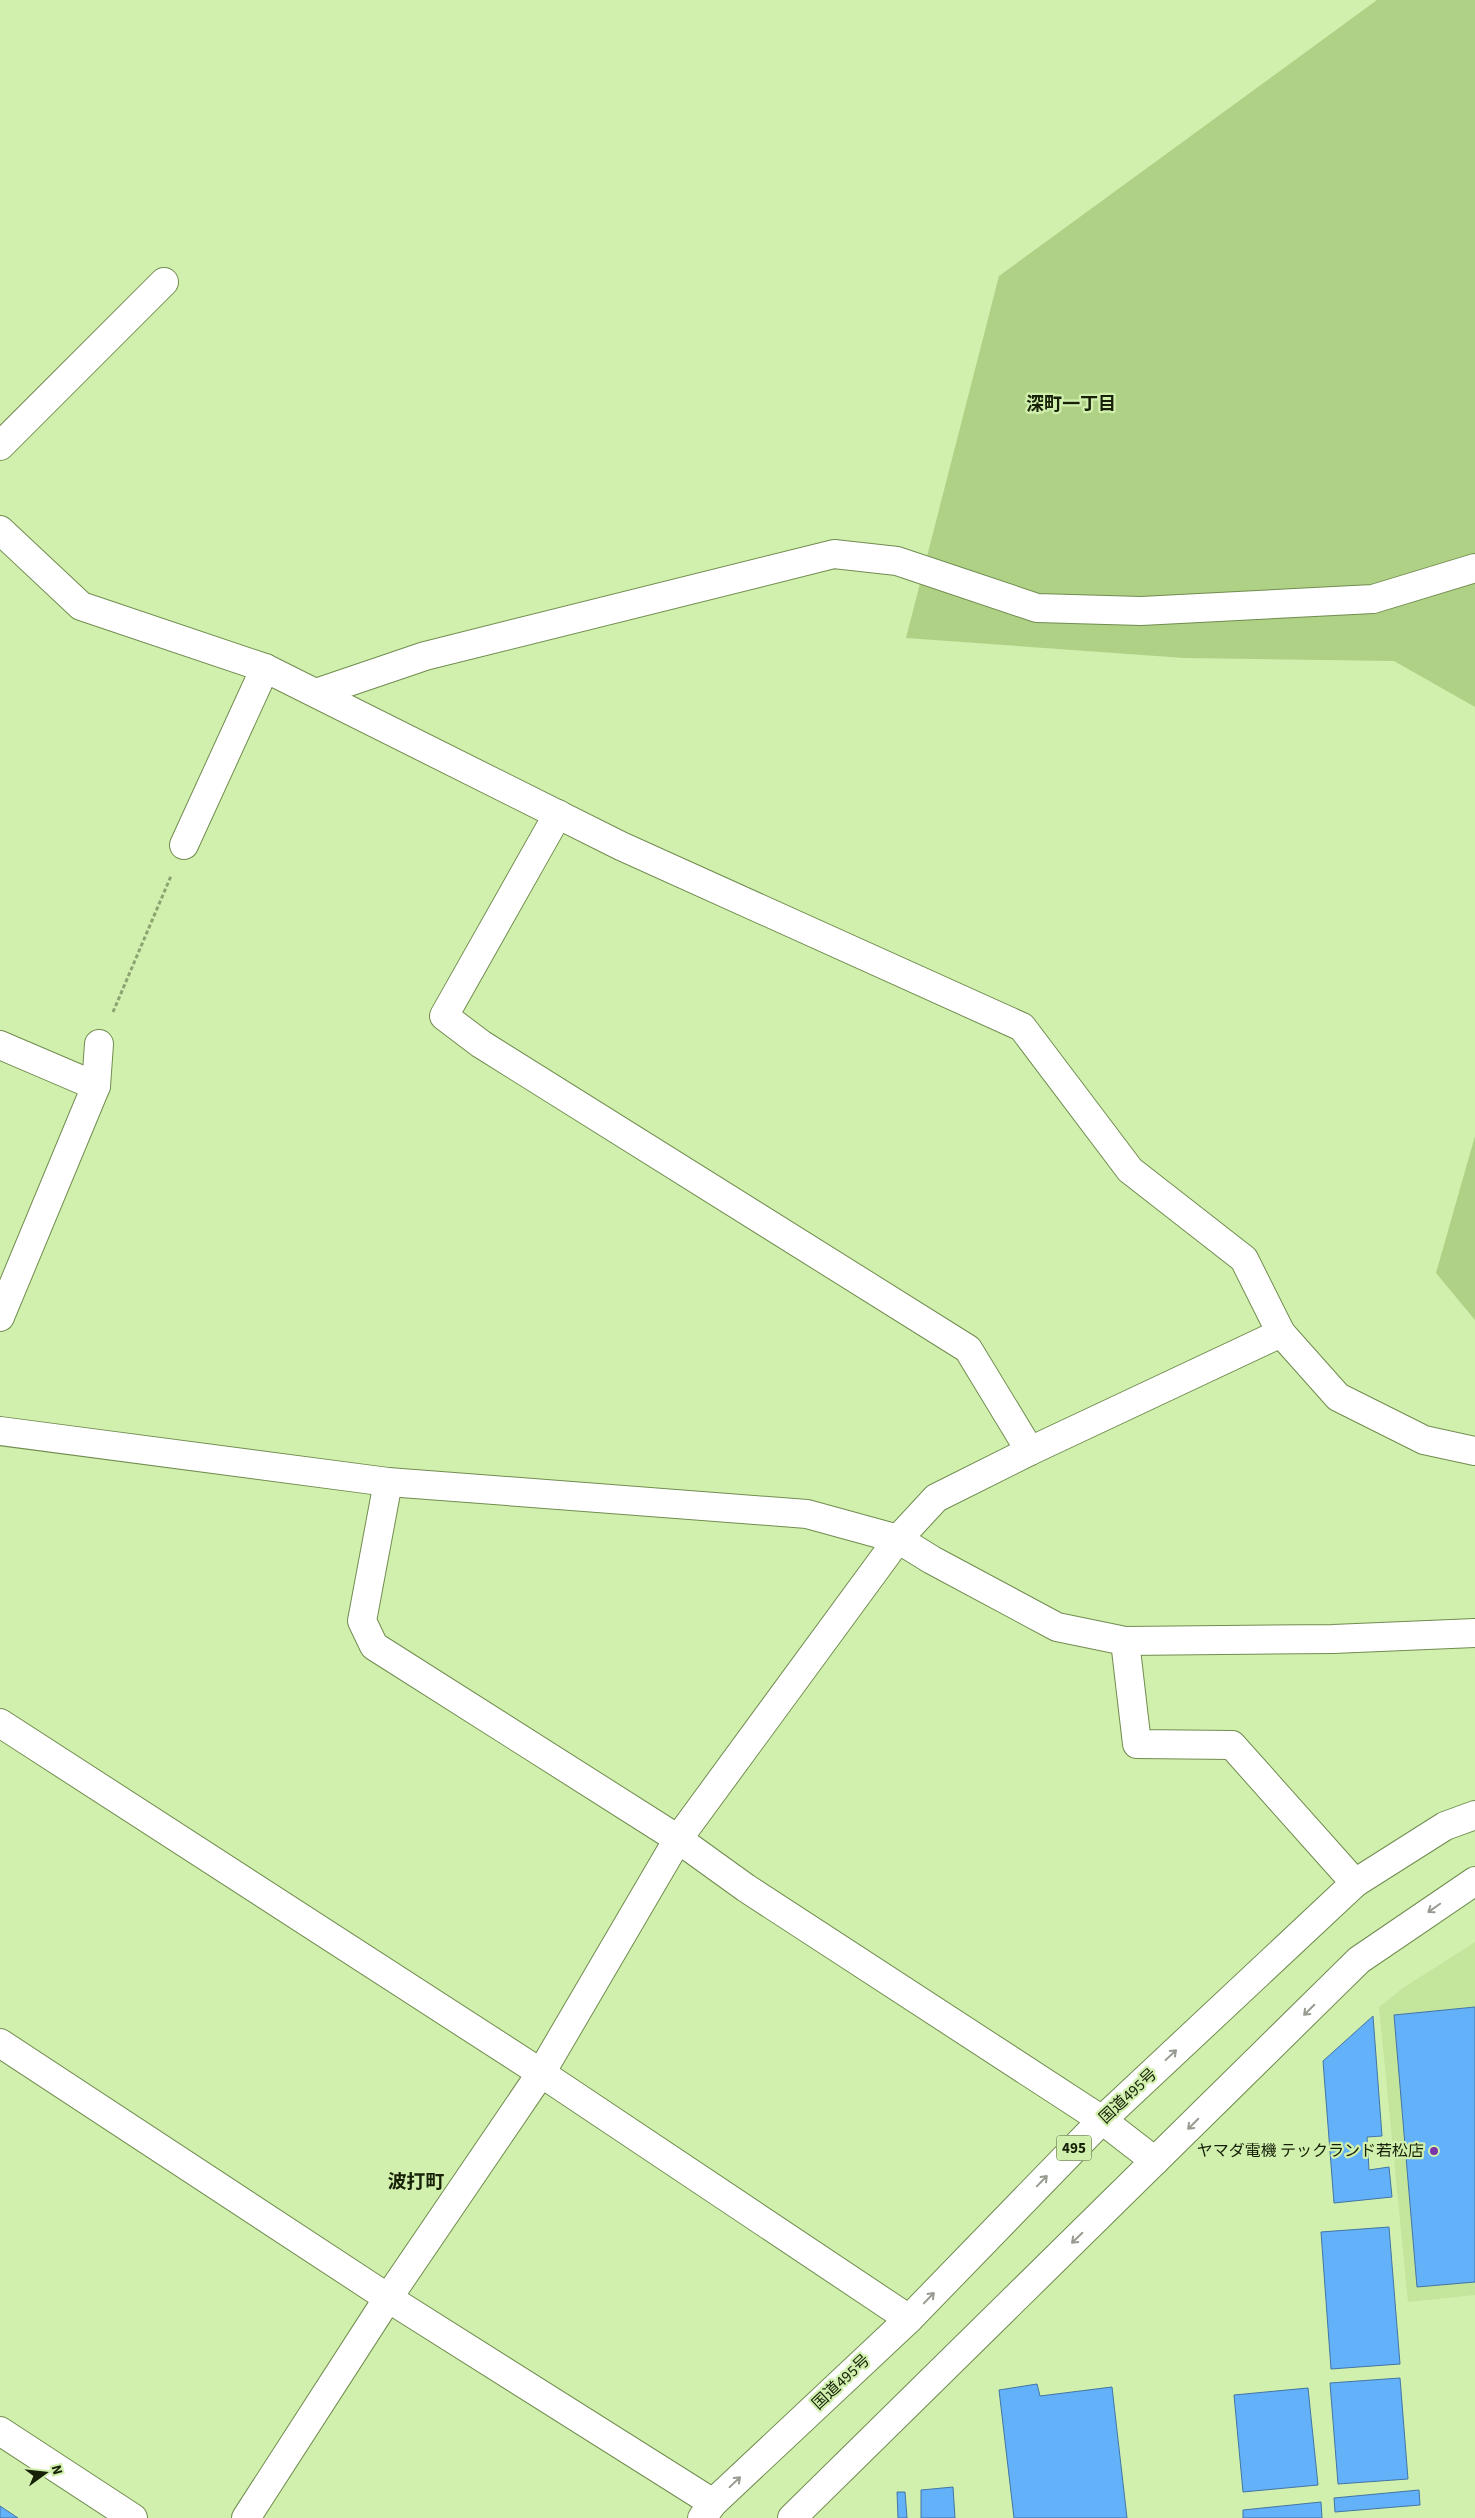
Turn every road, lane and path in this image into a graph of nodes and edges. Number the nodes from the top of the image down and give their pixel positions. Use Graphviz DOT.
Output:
graph roads {
  1 [pos="164,282"];
  2 [pos="0,446"];
  3 [pos="0,530"];
  4 [pos="1475,568"];
  5 [pos="265,668"];
  6 [pos="316,693"];
  7 [pos="558,814"];
  8 [pos="184,845"];
  9 [pos="100,1044"];
  10 [pos="0,1045"];
  11 [pos="96,1086"];
  12 [pos="0,1317"];
  13 [pos="1282,1333"];
  14 [pos="0,1431"];
  15 [pos="1030,1451"];
  16 [pos="1475,1451"];
  17 [pos="388,1482"];
  18 [pos="898,1539"];
  19 [pos="1475,1633"];
  20 [pos="1125,1641"];
  21 [pos="0,1722"];
  22 [pos="1475,1816"];
  23 [pos="678,1839"];
  24 [pos="1475,1881"];
  25 [pos="1355,1882"];
  26 [pos="0,2043"];
  27 [pos="541,2073"];
  28 [pos="1102,2120"];
  29 [pos="1155,2161"];
  30 [pos="388,2298"];
  31 [pos="909,2318"];
  32 [pos="0,2431"];
  33 [pos="708,2511"];
  34 [pos="133,2518"];
  35 [pos="246,2518"];
  36 [pos="792,2518"];
  1 -- 2 [label="main road"];
  3 -- 5 [label="main road"];
  4 -- 6 [label="main road"];
  5 -- 6 [label="main road"];
  5 -- 8 [label="main road"];
  6 -- 7 [label="main road"];
  7 -- 13 [label="main road"];
  7 -- 15 [label="main road"];
  8 -- 9 [label="path"];
  9 -- 11 [label="main road"];
  10 -- 11 [label="main road"];
  11 -- 12 [label="main road"];
  13 -- 15 [label="main road"];
  13 -- 16 [label="main road"];
  14 -- 17 [label="main road"];
  15 -- 18 [label="main road"];
  17 -- 18 [label="main road"];
  17 -- 23 [label="main road"];
  18 -- 20 [label="main road"];
  18 -- 23 [label="main road"];
  19 -- 20 [label="main road"];
  20 -- 25 [label="main road"];
  21 -- 27 [label="main road"];
  22 -- 25 [label="main road, 国道495号 / 495"];
  23 -- 27 [label="main road"];
  23 -- 28 [label="main road"];
  24 -- 29 [label="main road, one-way"];
  28 -- 25 [label="main road, 国道495号 / 495, one-way"];
  26 -- 30 [label="main road"];
  27 -- 30 [label="main road"];
  27 -- 31 [label="main road"];
  28 -- 29 [label="main road"];
  31 -- 28 [label="main road, 国道495号 / 495, one-way"];
  29 -- 36 [label="main road, one-way"];
  30 -- 33 [label="main road"];
  30 -- 35 [label="main road"];
  33 -- 31 [label="main road, 国道495号 / 495, one-way"];
  32 -- 34 [label="main road"];
}
